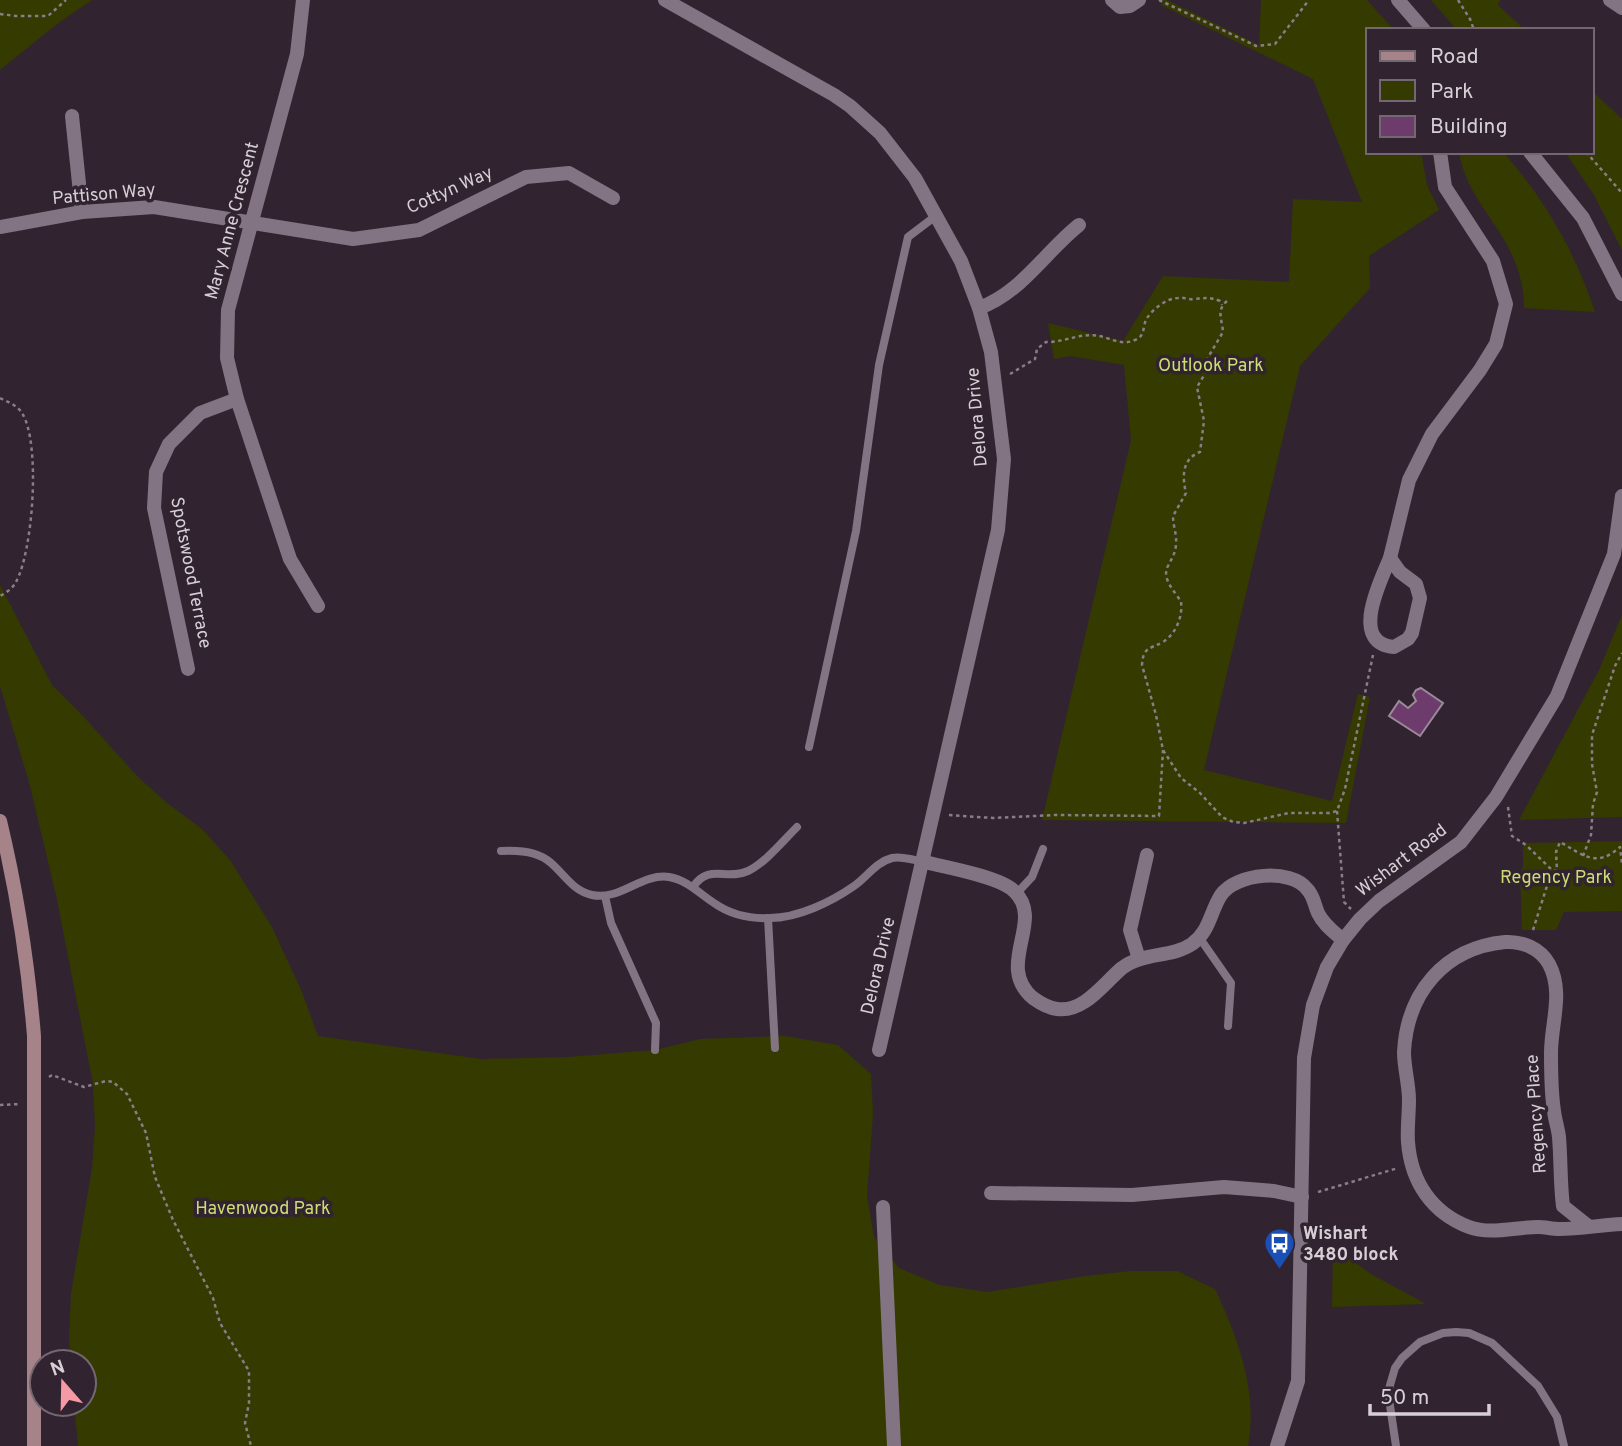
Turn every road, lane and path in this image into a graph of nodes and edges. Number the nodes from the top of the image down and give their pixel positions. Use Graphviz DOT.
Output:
graph roads {
  1 [pos="66,0"];
  2 [pos="303,0"];
  3 [pos="665,0"];
  4 [pos="1112,0"];
  5 [pos="1139,0"];
  6 [pos="1159,0"];
  7 [pos="1309,0"];
  8 [pos="1398,0"];
  9 [pos="1458,0"];
  10 [pos="1610,0"];
  11 [pos="1622,8"];
  12 [pos="0,14"];
  13 [pos="1422,28"];
  14 [pos="1473,28"];
  15 [pos="72,116"];
  16 [pos="1440,154"];
  17 [pos="1532,154"];
  18 [pos="1588,154"];
  19 [pos="1622,193"];
  20 [pos="613,198"];
  21 [pos="82,212"];
  22 [pos="937,215"];
  23 [pos="254,222"];
  24 [pos="1079,225"];
  25 [pos="0,227"];
  26 [pos="1622,293"];
  27 [pos="1227,301"];
  28 [pos="1223,305"];
  29 [pos="979,308"];
  30 [pos="996,375"];
  31 [pos="0,398"];
  32 [pos="237,399"];
  33 [pos="1622,496"];
  34 [pos="1390,558"];
  35 [pos="0,596"];
  36 [pos="318,606"];
  37 [pos="1380,643"];
  38 [pos="1622,653"];
  39 [pos="188,669"];
  40 [pos="809,747"];
  41 [pos="1163,750"];
  42 [pos="1496,797"];
  43 [pos="1337,811"];
  44 [pos="933,814"];
  45 [pos="0,821"];
  46 [pos="797,827"];
  47 [pos="1621,845"];
  48 [pos="1043,849"];
  49 [pos="501,851"];
  50 [pos="1147,855"];
  51 [pos="1583,856"];
  52 [pos="924,862"];
  53 [pos="1622,864"];
  54 [pos="1552,870"];
  55 [pos="693,887"];
  56 [pos="1017,893"];
  57 [pos="605,896"];
  58 [pos="768,918"];
  59 [pos="1360,919"];
  60 [pos="1199,937"];
  61 [pos="1343,940"];
  62 [pos="1529,945"];
  63 [pos="1139,959"];
  64 [pos="1228,1026"];
  65 [pos="775,1048"];
  66 [pos="655,1049"];
  67 [pos="879,1050"];
  68 [pos="49,1077"];
  69 [pos="0,1105"];
  70 [pos="35,1105"];
  71 [pos="1412,1164"];
  72 [pos="991,1193"];
  73 [pos="1302,1197"];
  74 [pos="1563,1206"];
  75 [pos="883,1207"];
  76 [pos="1622,1224"];
  77 [pos="1588,1226"];
  78 [pos="1539,1227"];
  79 [pos="34,1446"];
  80 [pos="251,1446"];
  81 [pos="894,1446"];
  82 [pos="1277,1446"];
  83 [pos="1396,1446"];
  84 [pos="1564,1446"];
  1 -- 12 [label="path"];
  2 -- 23 [label="street, Mary Anne Crescent"];
  3 -- 22 [label="street, Delora Drive"];
  4 -- 5 [label="street"];
  6 -- 7 [label="path"];
  8 -- 13 [label="street"];
  9 -- 14 [label="path"];
  10 -- 11 [label="street"];
  15 -- 21 [label="street"];
  16 -- 34 [label="street"];
  17 -- 26 [label="street"];
  18 -- 19 [label="path"];
  20 -- 23 [label="street, Cottyn Way"];
  21 -- 23 [label="street, Pattison Way"];
  21 -- 25 [label="street, Pattison Way"];
  22 -- 29 [label="street, Delora Drive"];
  22 -- 40 [label="lane"];
  23 -- 32 [label="street, Mary Anne Crescent"];
  24 -- 29 [label="street"];
  27 -- 28 [label="path"];
  28 -- 30 [label="path"];
  28 -- 41 [label="path"];
  29 -- 30 [label="street, Delora Drive"];
  30 -- 44 [label="street, Delora Drive"];
  31 -- 35 [label="path"];
  32 -- 36 [label="street, Mary Anne Crescent"];
  32 -- 39 [label="street, Spotswood Terrace"];
  33 -- 42 [label="street, Wishart Road"];
  34 -- 37 [label="street"];
  34 -- 37 [label="street"];
  37 -- 43 [label="path"];
  38 -- 51 [label="path"];
  41 -- 43 [label="path"];
  41 -- 44 [label="path"];
  42 -- 54 [label="path"];
  42 -- 59 [label="street, Wishart Road"];
  43 -- 59 [label="path"];
  44 -- 52 [label="street, Delora Drive"];
  45 -- 70 [label="main road"];
  46 -- 55 [label="lane"];
  47 -- 51 [label="path"];
  47 -- 53 [label="path"];
  48 -- 56 [label="lane"];
  49 -- 57 [label="lane"];
  50 -- 63 [label="street"];
  51 -- 54 [label="path"];
  52 -- 56 [label="street"];
  52 -- 58 [label="lane"];
  52 -- 67 [label="street, Delora Drive"];
  54 -- 62 [label="path"];
  55 -- 57 [label="lane"];
  55 -- 58 [label="lane"];
  56 -- 63 [label="street"];
  57 -- 66 [label="lane"];
  58 -- 65 [label="lane"];
  59 -- 61 [label="street, Wishart Road"];
  60 -- 61 [label="street"];
  60 -- 63 [label="street"];
  60 -- 64 [label="lane"];
  61 -- 73 [label="street, Wishart Road"];
  62 -- 71 [label="street"];
  62 -- 74 [label="street, Regency Place"];
  68 -- 80 [label="path"];
  69 -- 70 [label="path"];
  70 -- 79 [label="main road"];
  71 -- 73 [label="path"];
  71 -- 78 [label="street"];
  72 -- 73 [label="street"];
  73 -- 82 [label="street, Wishart Road"];
  74 -- 77 [label="street"];
  74 -- 78 [label="street"];
  75 -- 81 [label="street"];
  76 -- 77 [label="street"];
  77 -- 78 [label="street"];
  83 -- 84 [label="lane"];
}
